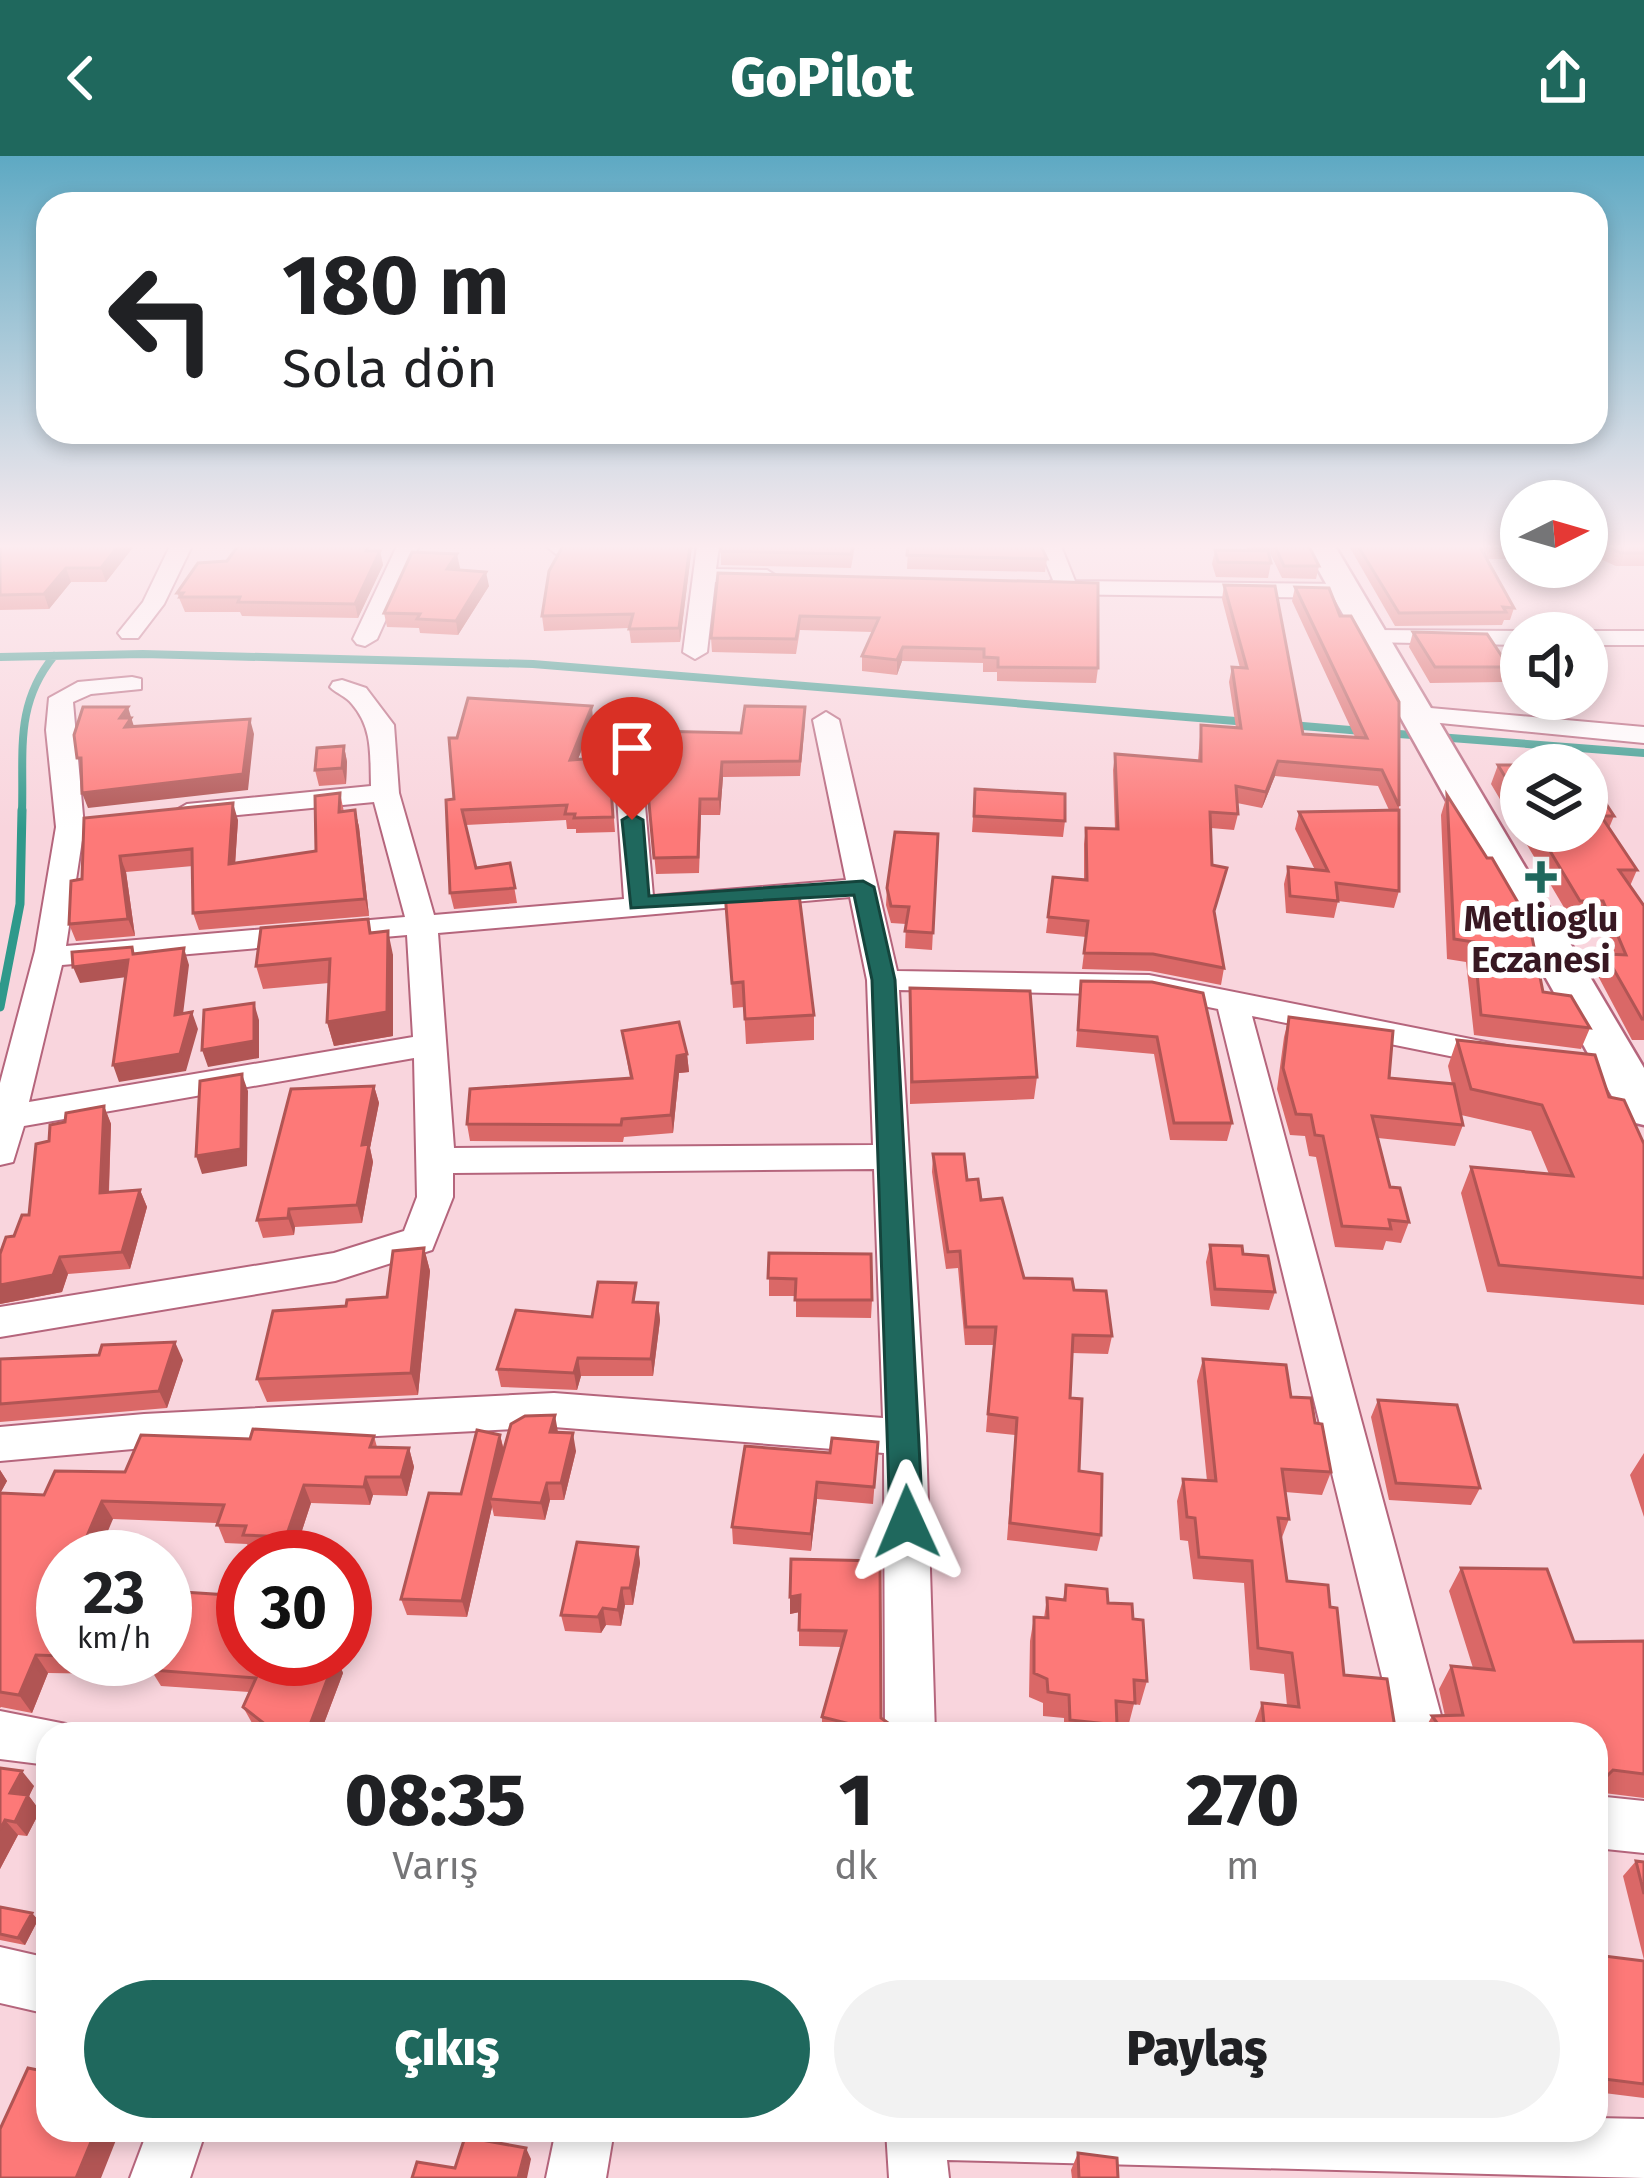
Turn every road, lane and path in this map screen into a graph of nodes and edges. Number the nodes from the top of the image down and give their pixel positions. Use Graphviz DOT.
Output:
graph roads {
  1 [pos="697,640"];
  2 [pos="1375,640"];
  3 [pos="695,652"];
  4 [pos="132,684"];
  5 [pos="342,687"];
  6 [pos="826,720"];
  7 [pos="1428,730"];
  8 [pos="1644,735"];
  9 [pos="626,738"];
  10 [pos="385,793"];
  11 [pos="160,814"];
  12 [pos="863,887"];
  13 [pos="639,903"];
  14 [pos="422,926"];
  15 [pos="52,957"];
  16 [pos="884,980"];
  17 [pos="1233,1003"];
  18 [pos="430,1045"];
  19 [pos="1529,1059"];
  20 [pos="1576,1066"];
  21 [pos="1637,1085"];
  22 [pos="8,1117"];
  23 [pos="0,1153"];
  24 [pos="892,1157"];
  25 [pos="435,1161"];
  26 [pos="0,1322"];
  27 [pos="905,1437"];
  28 [pos="0,1444"];
  29 [pos="910,1722"];
  30 [pos="1418,1722"];
  31 [pos="0,1735"];
  32 [pos="36,1740"];
  33 [pos="1608,1823"];
  34 [pos="1644,1827"];
  35 [pos="0,1975"];
  36 [pos="36,1982"];
  37 [pos="173,2142"];
  38 [pos="583,2142"];
  39 [pos="918,2142"];
  40 [pos="1377,2142"];
  41 [pos="1644,2149"];
  42 [pos="160,2178"];
  43 [pos="576,2178"];
  44 [pos="919,2178"];
  1 -- 3 [label="street"];
  2 -- 7 [label="street"];
  4 -- 15 [label="street"];
  5 -- 10 [label="street"];
  6 -- 12 [label="street"];
  7 -- 8 [label="street"];
  7 -- 21 [label="street"];
  9 -- 13 [label="street"];
  10 -- 11 [label="street"];
  10 -- 14 [label="street"];
  12 -- 13 [label="street"];
  12 -- 16 [label="street"];
  13 -- 14 [label="street"];
  14 -- 15 [label="street"];
  14 -- 18 [label="street"];
  15 -- 22 [label="street"];
  16 -- 17 [label="street"];
  16 -- 24 [label="street"];
  17 -- 19 [label="street"];
  17 -- 30 [label="street"];
  18 -- 22 [label="street"];
  18 -- 25 [label="street"];
  20 -- 21 [label="street"];
  22 -- 23 [label="street"];
  24 -- 25 [label="street"];
  24 -- 27 [label="street"];
  25 -- 26 [label="street"];
  27 -- 28 [label="street"];
  27 -- 29 [label="street"];
  31 -- 32 [label="street"];
  33 -- 34 [label="street"];
  35 -- 36 [label="street"];
  37 -- 42 [label="street"];
  38 -- 43 [label="street"];
  39 -- 44 [label="street"];
  40 -- 41 [label="street"];
}
